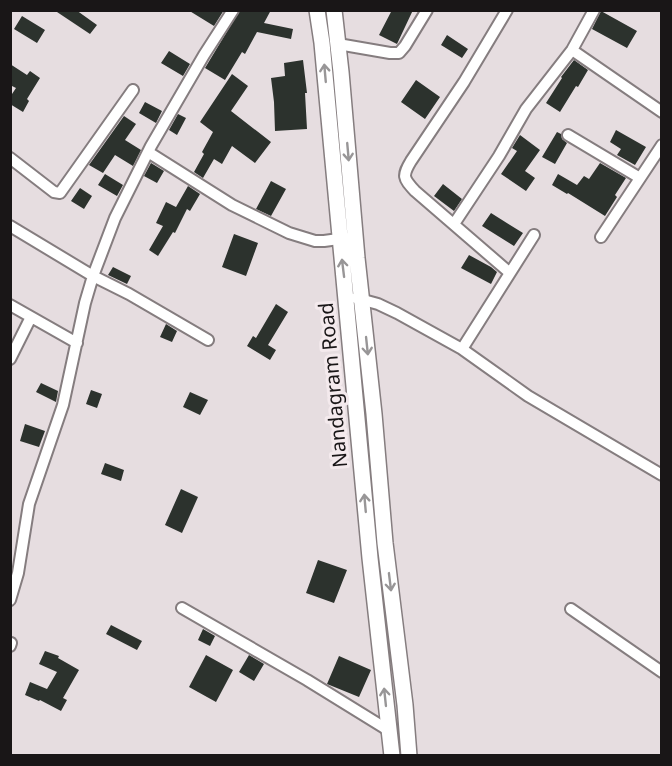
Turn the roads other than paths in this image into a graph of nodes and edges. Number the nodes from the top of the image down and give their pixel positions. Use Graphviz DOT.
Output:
graph roads {
  1 [pos="233,10"];
  2 [pos="317,10"];
  3 [pos="334,10"];
  4 [pos="427,10"];
  5 [pos="507,10"];
  6 [pos="594,10"];
  7 [pos="338,44"];
  8 [pos="572,50"];
  9 [pos="133,90"];
  10 [pos="662,112"];
  11 [pos="568,135"];
  12 [pos="662,145"];
  13 [pos="148,152"];
  14 [pos="10,158"];
  15 [pos="640,178"];
  16 [pos="454,225"];
  17 [pos="10,226"];
  18 [pos="534,235"];
  19 [pos="355,237"];
  20 [pos="601,237"];
  21 [pos="339,239"];
  22 [pos="510,273"];
  23 [pos="93,276"];
  24 [pos="354,298"];
  25 [pos="10,305"];
  26 [pos="31,317"];
  27 [pos="208,340"];
  28 [pos="77,342"];
  29 [pos="462,349"];
  30 [pos="10,359"];
  31 [pos="662,475"];
  32 [pos="14,571"];
  33 [pos="12,593"];
  34 [pos="182,608"];
  35 [pos="571,609"];
  36 [pos="395,626"];
  37 [pos="377,628"];
  38 [pos="662,672"];
  39 [pos="388,730"];
  40 [pos="392,756"];
  41 [pos="409,756"];
  1 -- 13 [label="street"];
  21 -- 2 [label="street, Nandagram Road, one-way"];
  3 -- 7 [label="street, Nandagram Road"];
  4 -- 7 [label="street"];
  5 -- 16 [label="street"];
  6 -- 8 [label="street"];
  7 -- 19 [label="street, Nandagram Road, one-way"];
  8 -- 10 [label="street"];
  8 -- 16 [label="street"];
  9 -- 14 [label="street"];
  11 -- 15 [label="street"];
  12 -- 15 [label="street"];
  13 -- 21 [label="street"];
  13 -- 23 [label="street"];
  15 -- 20 [label="street"];
  16 -- 22 [label="street"];
  17 -- 23 [label="street"];
  18 -- 22 [label="street"];
  19 -- 21 [label="street"];
  19 -- 24 [label="street, Nandagram Road"];
  24 -- 21 [label="street, Nandagram Road, one-way"];
  22 -- 29 [label="street"];
  23 -- 27 [label="street"];
  23 -- 28 [label="street"];
  24 -- 29 [label="street"];
  24 -- 36 [label="street, Nandagram Road, one-way"];
  37 -- 24 [label="street, Nandagram Road, one-way"];
  25 -- 26 [label="street"];
  26 -- 28 [label="street"];
  26 -- 30 [label="street"];
  28 -- 32 [label="street"];
  29 -- 31 [label="street"];
  32 -- 33 [label="street"];
  34 -- 39 [label="street"];
  35 -- 38 [label="street"];
  36 -- 37 [label="street"];
  36 -- 41 [label="street, Nandagram Road"];
  39 -- 37 [label="street, Nandagram Road, one-way"];
  39 -- 40 [label="street, Nandagram Road"];
}
